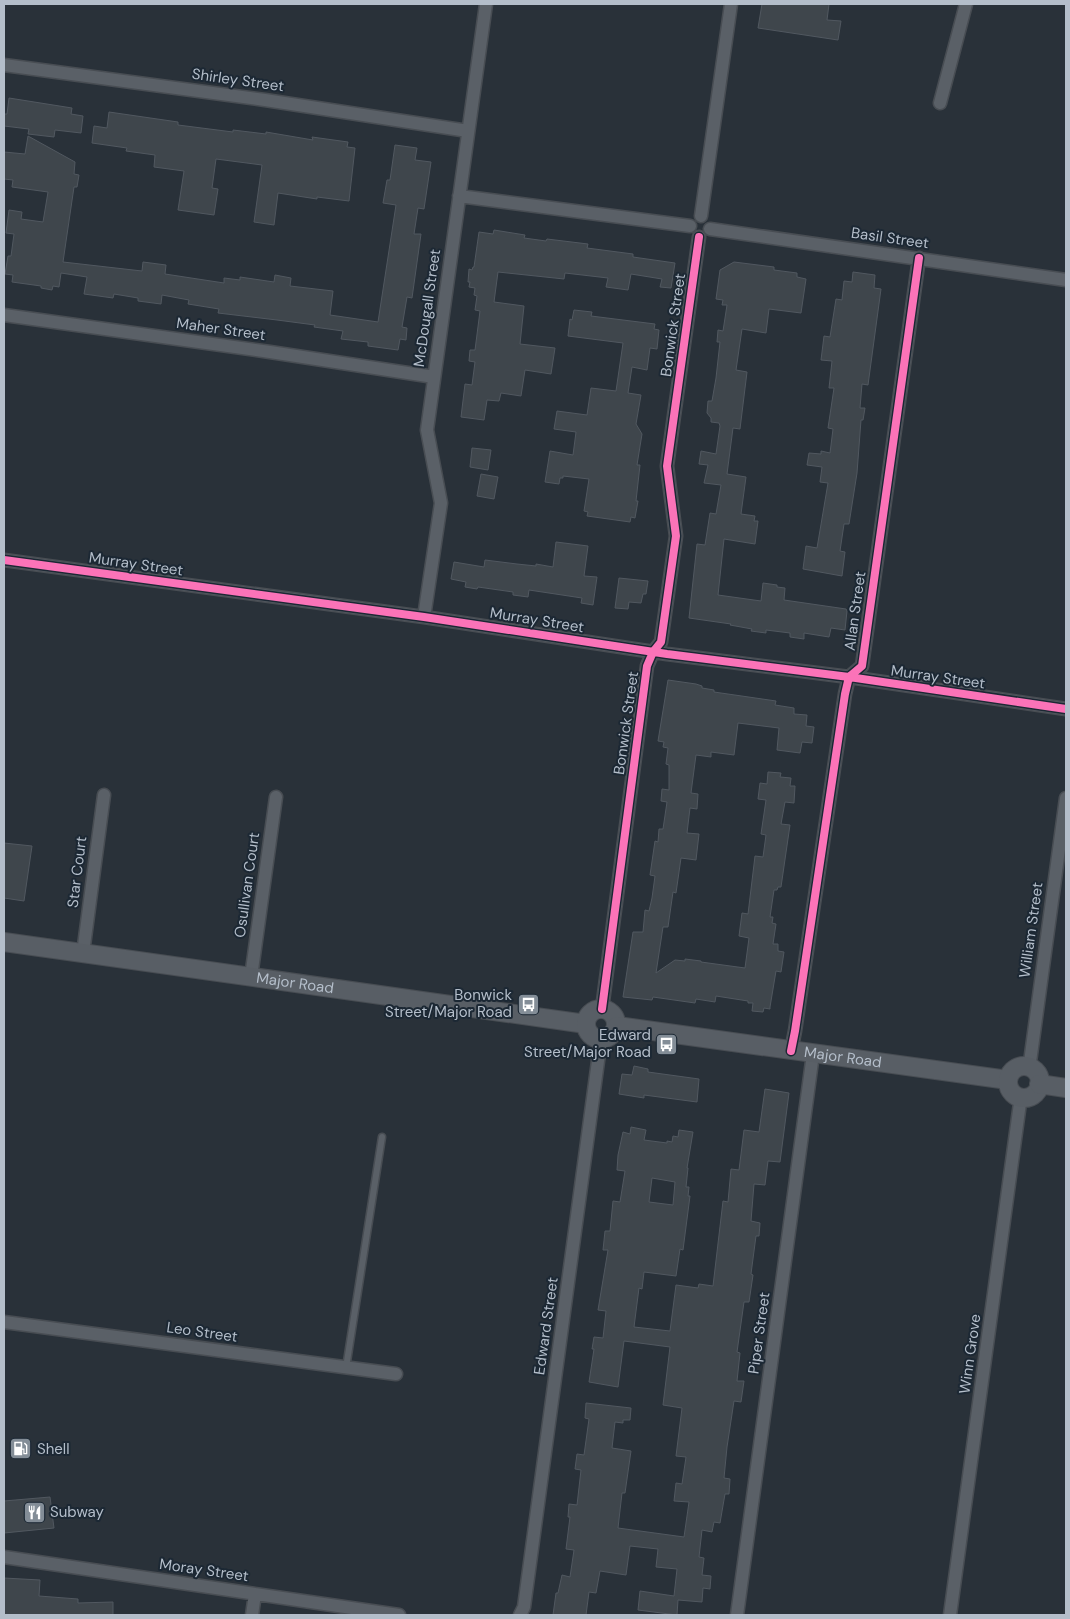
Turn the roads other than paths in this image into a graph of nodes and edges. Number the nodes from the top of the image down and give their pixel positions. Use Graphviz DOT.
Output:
graph roads {
  1 [pos="486,4"];
  2 [pos="731,4"];
  3 [pos="966,4"];
  4 [pos="4,65"];
  5 [pos="940,104"];
  6 [pos="468,131"];
  7 [pos="459,196"];
  8 [pos="701,216"];
  9 [pos="690,226"];
  10 [pos="710,229"];
  11 [pos="698,237"];
  12 [pos="919,258"];
  13 [pos="1066,280"];
  14 [pos="4,315"];
  15 [pos="434,377"];
  16 [pos="4,560"];
  17 [pos="424,616"];
  18 [pos="653,652"];
  19 [pos="849,677"];
  20 [pos="1066,709"];
  21 [pos="104,795"];
  22 [pos="276,797"];
  23 [pos="1066,798"];
  24 [pos="4,942"];
  25 [pos="83,953"];
  26 [pos="251,977"];
  27 [pos="602,1009"];
  28 [pos="586,1024"];
  29 [pos="616,1026"];
  30 [pos="601,1040"];
  31 [pos="790,1051"];
  32 [pos="813,1054"];
  33 [pos="1027,1067"];
  34 [pos="1008,1080"];
  35 [pos="1039,1084"];
  36 [pos="1066,1088"];
  37 [pos="1020,1097"];
  38 [pos="382,1137"];
  39 [pos="4,1322"];
  40 [pos="346,1368"];
  41 [pos="396,1374"];
  42 [pos="4,1557"];
  43 [pos="255,1594"];
  44 [pos="252,1615"];
  45 [pos="398,1615"];
  46 [pos="520,1615"];
  47 [pos="737,1615"];
  48 [pos="950,1615"];
  1 -- 6 [label="street, McDougall Street"];
  2 -- 8 [label="street"];
  3 -- 5 [label="street"];
  4 -- 6 [label="street, Shirley Street"];
  6 -- 7 [label="street, McDougall Street"];
  7 -- 9 [label="street"];
  7 -- 15 [label="street, McDougall Street"];
  8 -- 9 [label="street"];
  8 -- 10 [label="street"];
  9 -- 11 [label="street"];
  10 -- 11 [label="street"];
  10 -- 12 [label="street, Basil Street"];
  11 -- 18 [label="street, Bonwick Street"];
  12 -- 13 [label="street, Basil Street"];
  12 -- 19 [label="street, Allan Street"];
  14 -- 15 [label="street, Maher Street"];
  15 -- 17 [label="street, McDougall Street"];
  16 -- 17 [label="street, Murray Street"];
  17 -- 18 [label="street, Murray Street"];
  18 -- 19 [label="street, Murray Street"];
  18 -- 27 [label="street, Bonwick Street"];
  19 -- 20 [label="street, Murray Street"];
  19 -- 31 [label="street, Allan Street"];
  21 -- 25 [label="street, Star Court"];
  22 -- 26 [label="street, Osullivan Court"];
  23 -- 33 [label="street, William Street"];
  24 -- 25 [label="street, Major Road"];
  25 -- 26 [label="street, Major Road"];
  26 -- 28 [label="street, Major Road"];
  27 -- 28 [label="street"];
  27 -- 29 [label="street"];
  28 -- 30 [label="street"];
  29 -- 30 [label="street"];
  29 -- 31 [label="street, Major Road"];
  30 -- 46 [label="street, Edward Street"];
  31 -- 32 [label="street, Major Road"];
  32 -- 34 [label="street, Major Road"];
  32 -- 47 [label="street, Piper Street"];
  33 -- 34 [label="street"];
  33 -- 35 [label="street"];
  34 -- 37 [label="street"];
  35 -- 36 [label="street"];
  35 -- 37 [label="street"];
  37 -- 48 [label="street, Winn Grove"];
  38 -- 40 [label="lane"];
  39 -- 40 [label="street, Leo Street"];
  40 -- 41 [label="street, Leo Street"];
  42 -- 43 [label="street, Moray Street"];
  43 -- 44 [label="street"];
  43 -- 45 [label="street, Moray Street"];
}
